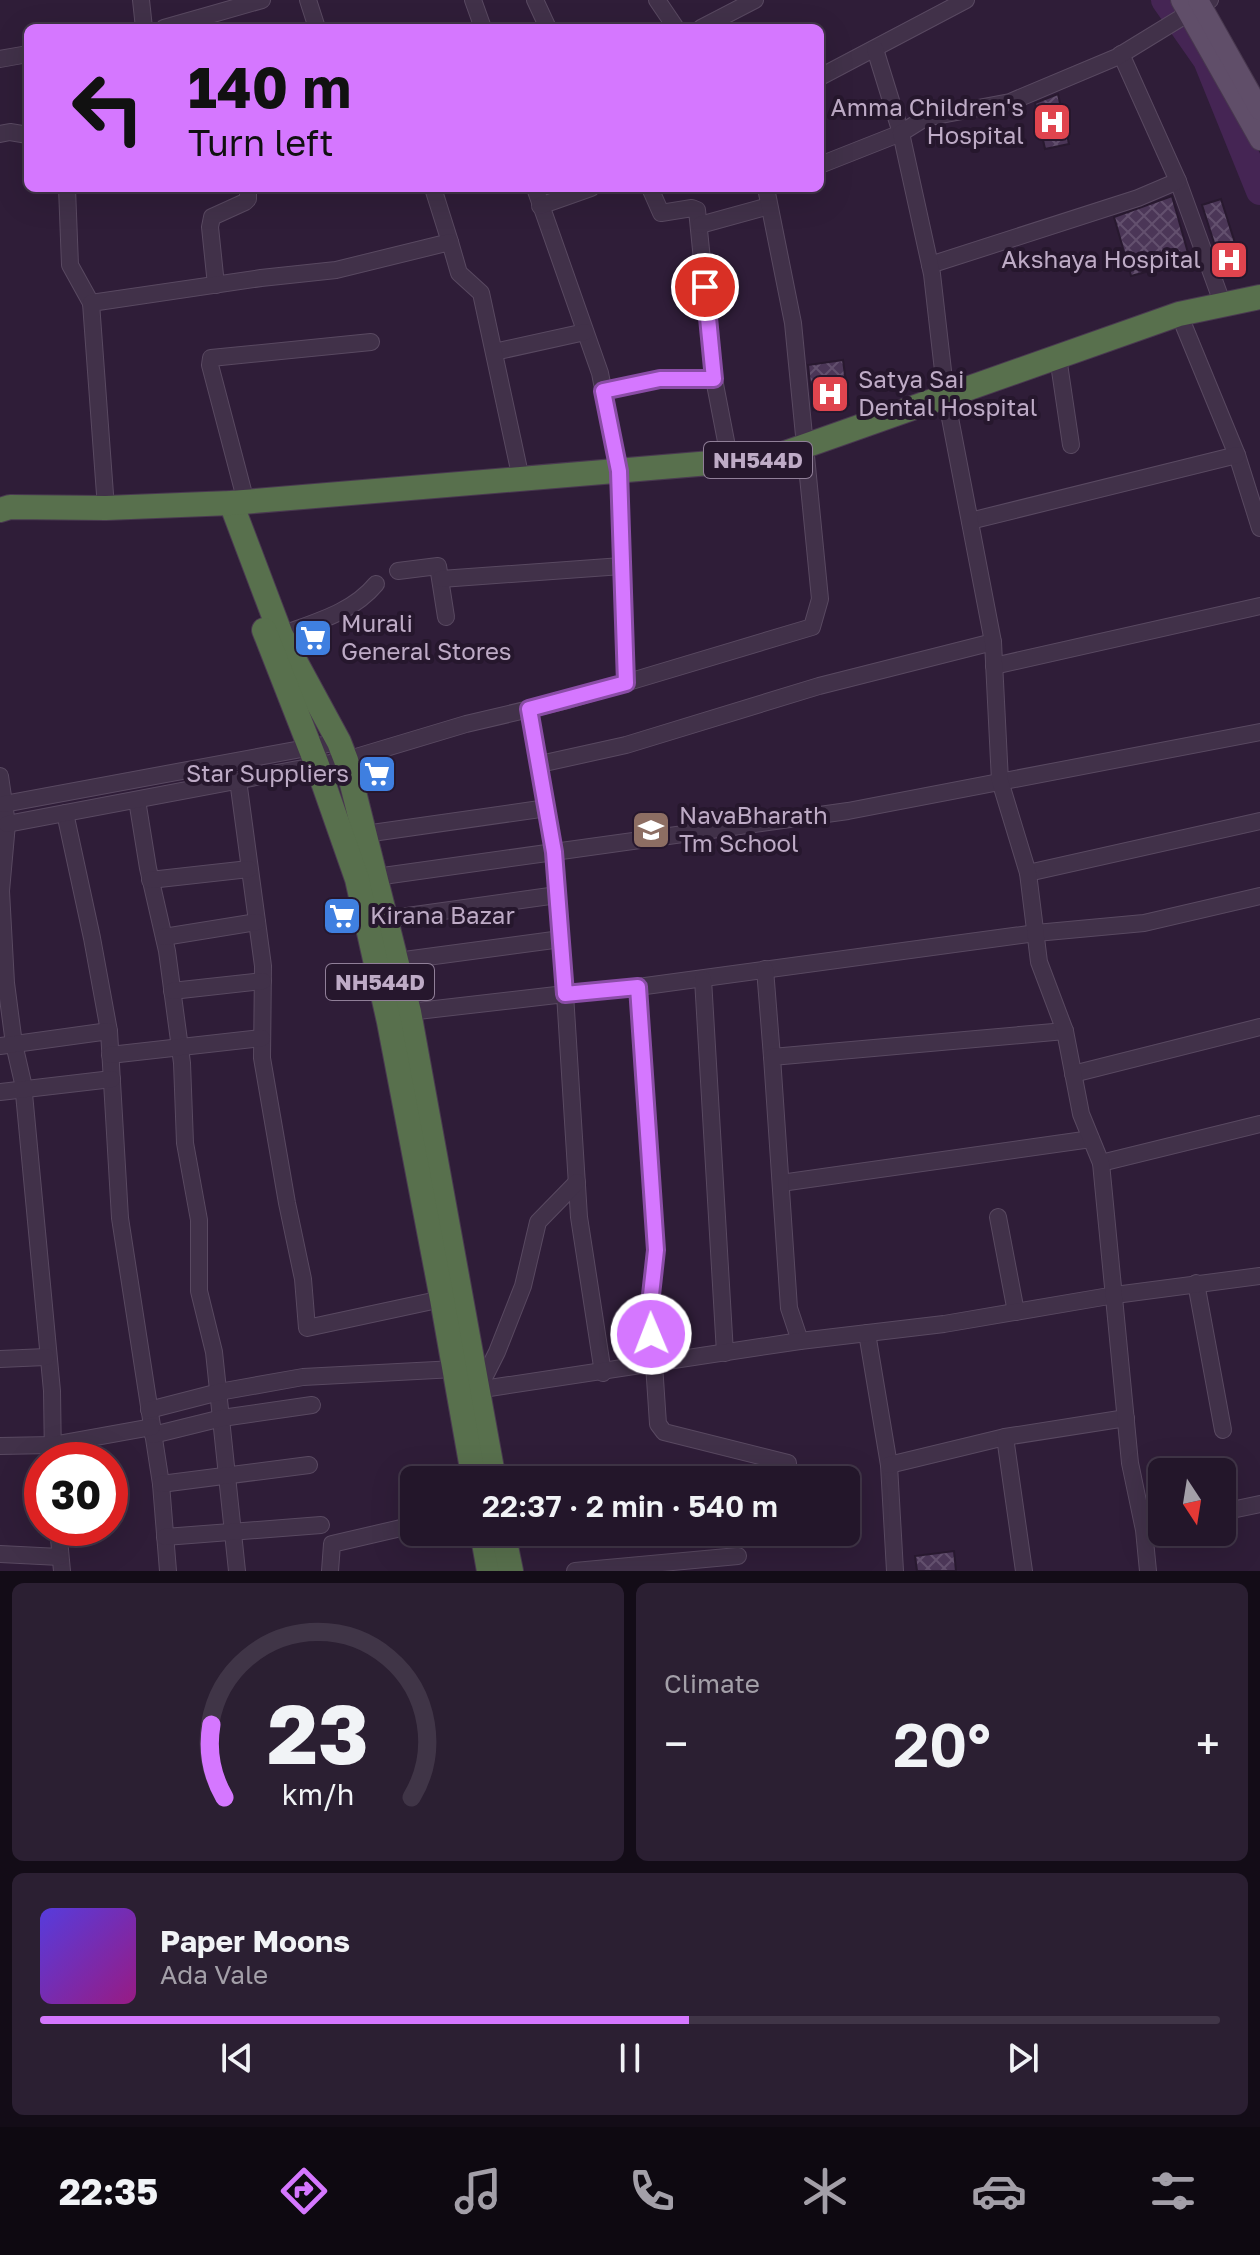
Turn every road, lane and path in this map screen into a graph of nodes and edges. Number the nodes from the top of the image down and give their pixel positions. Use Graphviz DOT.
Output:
graph roads {
  1 [pos="141,0"];
  2 [pos="262,0"];
  3 [pos="308,0"];
  4 [pos="473,0"];
  5 [pos="535,0"];
  6 [pos="657,0"];
  7 [pos="755,0"];
  8 [pos="966,0"];
  9 [pos="1194,6"];
  10 [pos="144,24"];
  11 [pos="178,24"];
  12 [pos="316,24"];
  13 [pos="482,24"];
  14 [pos="546,24"];
  15 [pos="673,24"];
  16 [pos="709,24"];
  17 [pos="875,49"];
  18 [pos="1121,54"];
  19 [pos="24,55"];
  20 [pos="0,59"];
  21 [pos="824,75"];
  22 [pos="1260,110"];
  23 [pos="901,133"];
  24 [pos="0,134"];
  25 [pos="24,134"];
  26 [pos="1260,140"];
  27 [pos="824,163"];
  28 [pos="1178,181"];
  29 [pos="67,192"];
  30 [pos="248,192"];
  31 [pos="434,192"];
  32 [pos="536,192"];
  33 [pos="580,192"];
  34 [pos="652,192"];
  35 [pos="767,192"];
  36 [pos="540,206"];
  37 [pos="769,206"];
  38 [pos="700,225"];
  39 [pos="450,242"];
  40 [pos="930,265"];
  41 [pos="216,285"];
  42 [pos="1260,297"];
  43 [pos="91,303"];
  44 [pos="1223,305"];
  45 [pos="1179,314"];
  46 [pos="585,332"];
  47 [pos="371,342"];
  48 [pos="494,352"];
  49 [pos="1058,357"];
  50 [pos="714,379"];
  51 [pos="603,391"];
  52 [pos="946,397"];
  53 [pos="1071,445"];
  54 [pos="805,447"];
  55 [pos="1237,455"];
  56 [pos="730,462"];
  57 [pos="619,471"];
  58 [pos="521,479"];
  59 [pos="231,503"];
  60 [pos="3,507"];
  61 [pos="106,508"];
  62 [pos="970,521"];
  63 [pos="1260,528"];
  64 [pos="622,566"];
  65 [pos="398,571"];
  66 [pos="441,579"];
  67 [pos="376,584"];
  68 [pos="1260,606"];
  69 [pos="446,617"];
  70 [pos="281,635"];
  71 [pos="993,642"];
  72 [pos="994,666"];
  73 [pos="626,683"];
  74 [pos="529,709"];
  75 [pos="1260,732"];
  76 [pos="342,751"];
  77 [pos="313,756"];
  78 [pos="540,764"];
  79 [pos="0,776"];
  80 [pos="238,780"];
  81 [pos="1000,781"];
  82 [pos="137,800"];
  83 [pos="4,804"];
  84 [pos="547,808"];
  85 [pos="65,813"];
  86 [pos="1260,821"];
  87 [pos="7,824"];
  88 [pos="365,834"];
  89 [pos="554,852"];
  90 [pos="249,869"];
  91 [pos="1028,873"];
  92 [pos="376,877"];
  93 [pos="150,880"];
  94 [pos="557,895"];
  95 [pos="1260,896"];
  96 [pos="386,919"];
  97 [pos="257,922"];
  98 [pos="2,926"];
  99 [pos="1036,933"];
  100 [pos="164,937"];
  101 [pos="561,939"];
  102 [pos="397,961"];
  103 [pos="765,969"];
  104 [pos="703,979"];
  105 [pos="263,981"];
  106 [pos="3,983"];
  107 [pos="638,987"];
  108 [pos="172,991"];
  109 [pos="565,994"];
  110 [pos="409,1012"];
  111 [pos="1260,1027"];
  112 [pos="109,1031"];
  113 [pos="1065,1031"];
  114 [pos="262,1038"];
  115 [pos="7,1045"];
  116 [pos="179,1045"];
  117 [pos="110,1055"];
  118 [pos="772,1057"];
  119 [pos="1073,1074"];
  120 [pos="112,1079"];
  121 [pos="23,1089"];
  122 [pos="0,1092"];
  123 [pos="1260,1124"];
  124 [pos="1091,1139"];
  125 [pos="1101,1163"];
  126 [pos="577,1182"];
  127 [pos="781,1183"];
  128 [pos="998,1217"];
  129 [pos="1260,1276"];
  130 [pos="1196,1283"];
  131 [pos="1115,1295"];
  132 [pos="442,1299"];
  133 [pos="1016,1312"];
  134 [pos="867,1333"];
  135 [pos="800,1341"];
  136 [pos="725,1353"];
  137 [pos="46,1357"];
  138 [pos="0,1359"];
  139 [pos="652,1365"];
  140 [pos="603,1373"];
  141 [pos="464,1384"];
  142 [pos="219,1392"];
  143 [pos="312,1405"];
  144 [pos="149,1410"];
  145 [pos="222,1418"];
  146 [pos="1126,1418"];
  147 [pos="1223,1430"];
  148 [pos="153,1431"];
  149 [pos="1005,1437"];
  150 [pos="52,1442"];
  151 [pos="100,1442"];
  152 [pos="0,1446"];
  153 [pos="24,1449"];
  154 [pos="788,1463"];
  155 [pos="309,1465"];
  156 [pos="889,1465"];
  157 [pos="473,1466"];
  158 [pos="490,1466"];
  159 [pos="229,1476"];
  160 [pos="161,1484"];
  161 [pos="1260,1504"];
  162 [pos="1236,1509"];
  163 [pos="321,1525"];
  164 [pos="400,1528"];
  165 [pos="1148,1529"];
  166 [pos="1144,1530"];
  167 [pos="234,1533"];
  168 [pos="165,1537"];
  169 [pos="485,1546"];
  170 [pos="506,1546"];
  171 [pos="0,1554"];
  172 [pos="738,1556"];
  173 [pos="61,1564"];
  174 [pos="168,1571"];
  175 [pos="237,1571"];
  176 [pos="330,1571"];
  177 [pos="489,1571"];
  178 [pos="511,1571"];
  179 [pos="575,1571"];
  180 [pos="895,1571"];
  181 [pos="1024,1571"];
  182 [pos="1148,1571"];
  1 -- 10 [label="street"];
  2 -- 11 [label="street"];
  3 -- 12 [label="street"];
  4 -- 13 [label="street"];
  5 -- 14 [label="street"];
  6 -- 15 [label="street"];
  7 -- 16 [label="street"];
  8 -- 17 [label="street"];
  9 -- 18 [label="street"];
  9 -- 22 [label="main road"];
  9 -- 26 [label="main road"];
  17 -- 21 [label="street"];
  17 -- 23 [label="street"];
  18 -- 23 [label="street"];
  18 -- 28 [label="street"];
  19 -- 20 [label="street"];
  23 -- 27 [label="street"];
  23 -- 40 [label="street"];
  24 -- 25 [label="street"];
  28 -- 40 [label="street"];
  28 -- 44 [label="street"];
  29 -- 43 [label="street"];
  30 -- 41 [label="street"];
  31 -- 39 [label="street"];
  32 -- 36 [label="street"];
  33 -- 36 [label="street"];
  34 -- 38 [label="street"];
  35 -- 37 [label="street"];
  36 -- 46 [label="street"];
  37 -- 38 [label="street"];
  37 -- 54 [label="street"];
  38 -- 50 [label="street"];
  39 -- 41 [label="street"];
  39 -- 48 [label="street"];
  40 -- 52 [label="street"];
  41 -- 43 [label="street"];
  42 -- 44 [label="highway, NH544D"];
  43 -- 61 [label="street"];
  44 -- 45 [label="highway, NH544D"];
  45 -- 49 [label="highway, NH544D"];
  45 -- 55 [label="street"];
  46 -- 48 [label="street"];
  46 -- 51 [label="street"];
  47 -- 59 [label="street"];
  48 -- 58 [label="street"];
  49 -- 52 [label="highway, NH544D"];
  49 -- 53 [label="street"];
  50 -- 51 [label="street"];
  50 -- 56 [label="street"];
  51 -- 57 [label="street"];
  52 -- 54 [label="highway, NH544D"];
  52 -- 62 [label="street"];
  54 -- 56 [label="highway, NH544D"];
  54 -- 73 [label="street"];
  55 -- 62 [label="street"];
  55 -- 63 [label="street"];
  56 -- 57 [label="highway, NH544D"];
  57 -- 58 [label="highway, NH544D"];
  57 -- 64 [label="street"];
  58 -- 59 [label="highway, NH544D"];
  59 -- 61 [label="highway, NH544D"];
  59 -- 70 [label="highway, NH544D"];
  59 -- 77 [label="highway, NH544D"];
  60 -- 61 [label="highway, NH544D"];
  62 -- 71 [label="street"];
  64 -- 66 [label="street"];
  64 -- 73 [label="street"];
  65 -- 66 [label="street"];
  66 -- 69 [label="street"];
  67 -- 70 [label="street"];
  68 -- 72 [label="street"];
  70 -- 76 [label="highway, NH544D"];
  71 -- 72 [label="street"];
  71 -- 78 [label="street"];
  72 -- 81 [label="street"];
  73 -- 74 [label="street"];
  74 -- 76 [label="street"];
  74 -- 78 [label="street"];
  75 -- 81 [label="street"];
  76 -- 77 [label="street"];
  76 -- 88 [label="highway, NH544D"];
  77 -- 80 [label="street"];
  77 -- 83 [label="street"];
  77 -- 132 [label="highway, NH544D"];
  78 -- 84 [label="street"];
  79 -- 83 [label="street"];
  80 -- 82 [label="street"];
  80 -- 90 [label="street"];
  81 -- 89 [label="street"];
  81 -- 91 [label="street"];
  82 -- 85 [label="street"];
  82 -- 93 [label="street"];
  83 -- 87 [label="street"];
  84 -- 88 [label="street"];
  84 -- 89 [label="street"];
  85 -- 87 [label="street"];
  85 -- 112 [label="street"];
  86 -- 91 [label="street"];
  87 -- 98 [label="street"];
  88 -- 92 [label="highway, NH544D"];
  89 -- 92 [label="street"];
  89 -- 94 [label="street"];
  90 -- 93 [label="street"];
  90 -- 97 [label="street"];
  91 -- 99 [label="street"];
  92 -- 96 [label="highway, NH544D"];
  93 -- 100 [label="street"];
  94 -- 96 [label="street"];
  94 -- 101 [label="street"];
  95 -- 99 [label="street"];
  96 -- 102 [label="highway, NH544D"];
  97 -- 100 [label="street"];
  97 -- 105 [label="street"];
  98 -- 106 [label="street"];
  99 -- 103 [label="street"];
  99 -- 113 [label="street"];
  100 -- 108 [label="street"];
  101 -- 102 [label="street"];
  101 -- 109 [label="street"];
  102 -- 110 [label="highway, NH544D"];
  103 -- 104 [label="street"];
  103 -- 118 [label="street"];
  104 -- 107 [label="street"];
  104 -- 136 [label="street"];
  105 -- 108 [label="street"];
  105 -- 114 [label="street"];
  106 -- 115 [label="street"];
  107 -- 109 [label="street"];
  107 -- 139 [label="street"];
  108 -- 116 [label="street"];
  109 -- 110 [label="street"];
  109 -- 126 [label="street"];
  110 -- 141 [label="highway, NH544D"];
  111 -- 119 [label="street"];
  112 -- 115 [label="street"];
  112 -- 117 [label="street"];
  113 -- 118 [label="street"];
  113 -- 119 [label="street"];
  114 -- 116 [label="street"];
  114 -- 132 [label="street"];
  115 -- 121 [label="street"];
  116 -- 117 [label="street"];
  116 -- 142 [label="street"];
  117 -- 120 [label="street"];
  118 -- 127 [label="street"];
  119 -- 124 [label="street"];
  120 -- 121 [label="street"];
  120 -- 144 [label="street"];
  121 -- 122 [label="street"];
  121 -- 137 [label="street"];
  123 -- 125 [label="street"];
  124 -- 125 [label="street"];
  124 -- 127 [label="street"];
  125 -- 131 [label="street"];
  126 -- 140 [label="street"];
  126 -- 141 [label="street"];
  127 -- 135 [label="street"];
  128 -- 133 [label="street"];
  129 -- 130 [label="street"];
  130 -- 131 [label="street"];
  130 -- 147 [label="street"];
  131 -- 133 [label="street"];
  131 -- 146 [label="street"];
  132 -- 141 [label="highway, NH544D"];
  133 -- 134 [label="street"];
  134 -- 135 [label="street"];
  134 -- 156 [label="street"];
  135 -- 136 [label="street"];
  136 -- 139 [label="street"];
  137 -- 138 [label="street"];
  137 -- 150 [label="street"];
  139 -- 140 [label="street"];
  139 -- 154 [label="street"];
  140 -- 141 [label="street"];
  141 -- 142 [label="street"];
  141 -- 157 [label="highway, NH544D"];
  141 -- 158 [label="highway, NH544D"];
  142 -- 144 [label="street"];
  142 -- 145 [label="street"];
  143 -- 145 [label="street"];
  144 -- 148 [label="street"];
  145 -- 148 [label="street"];
  145 -- 159 [label="street"];
  146 -- 149 [label="street"];
  146 -- 166 [label="street"];
  148 -- 151 [label="street"];
  148 -- 160 [label="street"];
  149 -- 156 [label="street"];
  149 -- 181 [label="street"];
  152 -- 153 [label="street"];
  155 -- 159 [label="street"];
  156 -- 180 [label="street"];
  159 -- 160 [label="street"];
  159 -- 167 [label="street"];
  160 -- 168 [label="street"];
  161 -- 162 [label="street"];
  163 -- 167 [label="street"];
  164 -- 176 [label="street"];
  165 -- 166 [label="street"];
  166 -- 182 [label="street"];
  167 -- 168 [label="street"];
  167 -- 175 [label="street"];
  168 -- 174 [label="street"];
  169 -- 177 [label="highway"];
  170 -- 178 [label="highway"];
  171 -- 173 [label="street"];
  172 -- 179 [label="street"];
}
